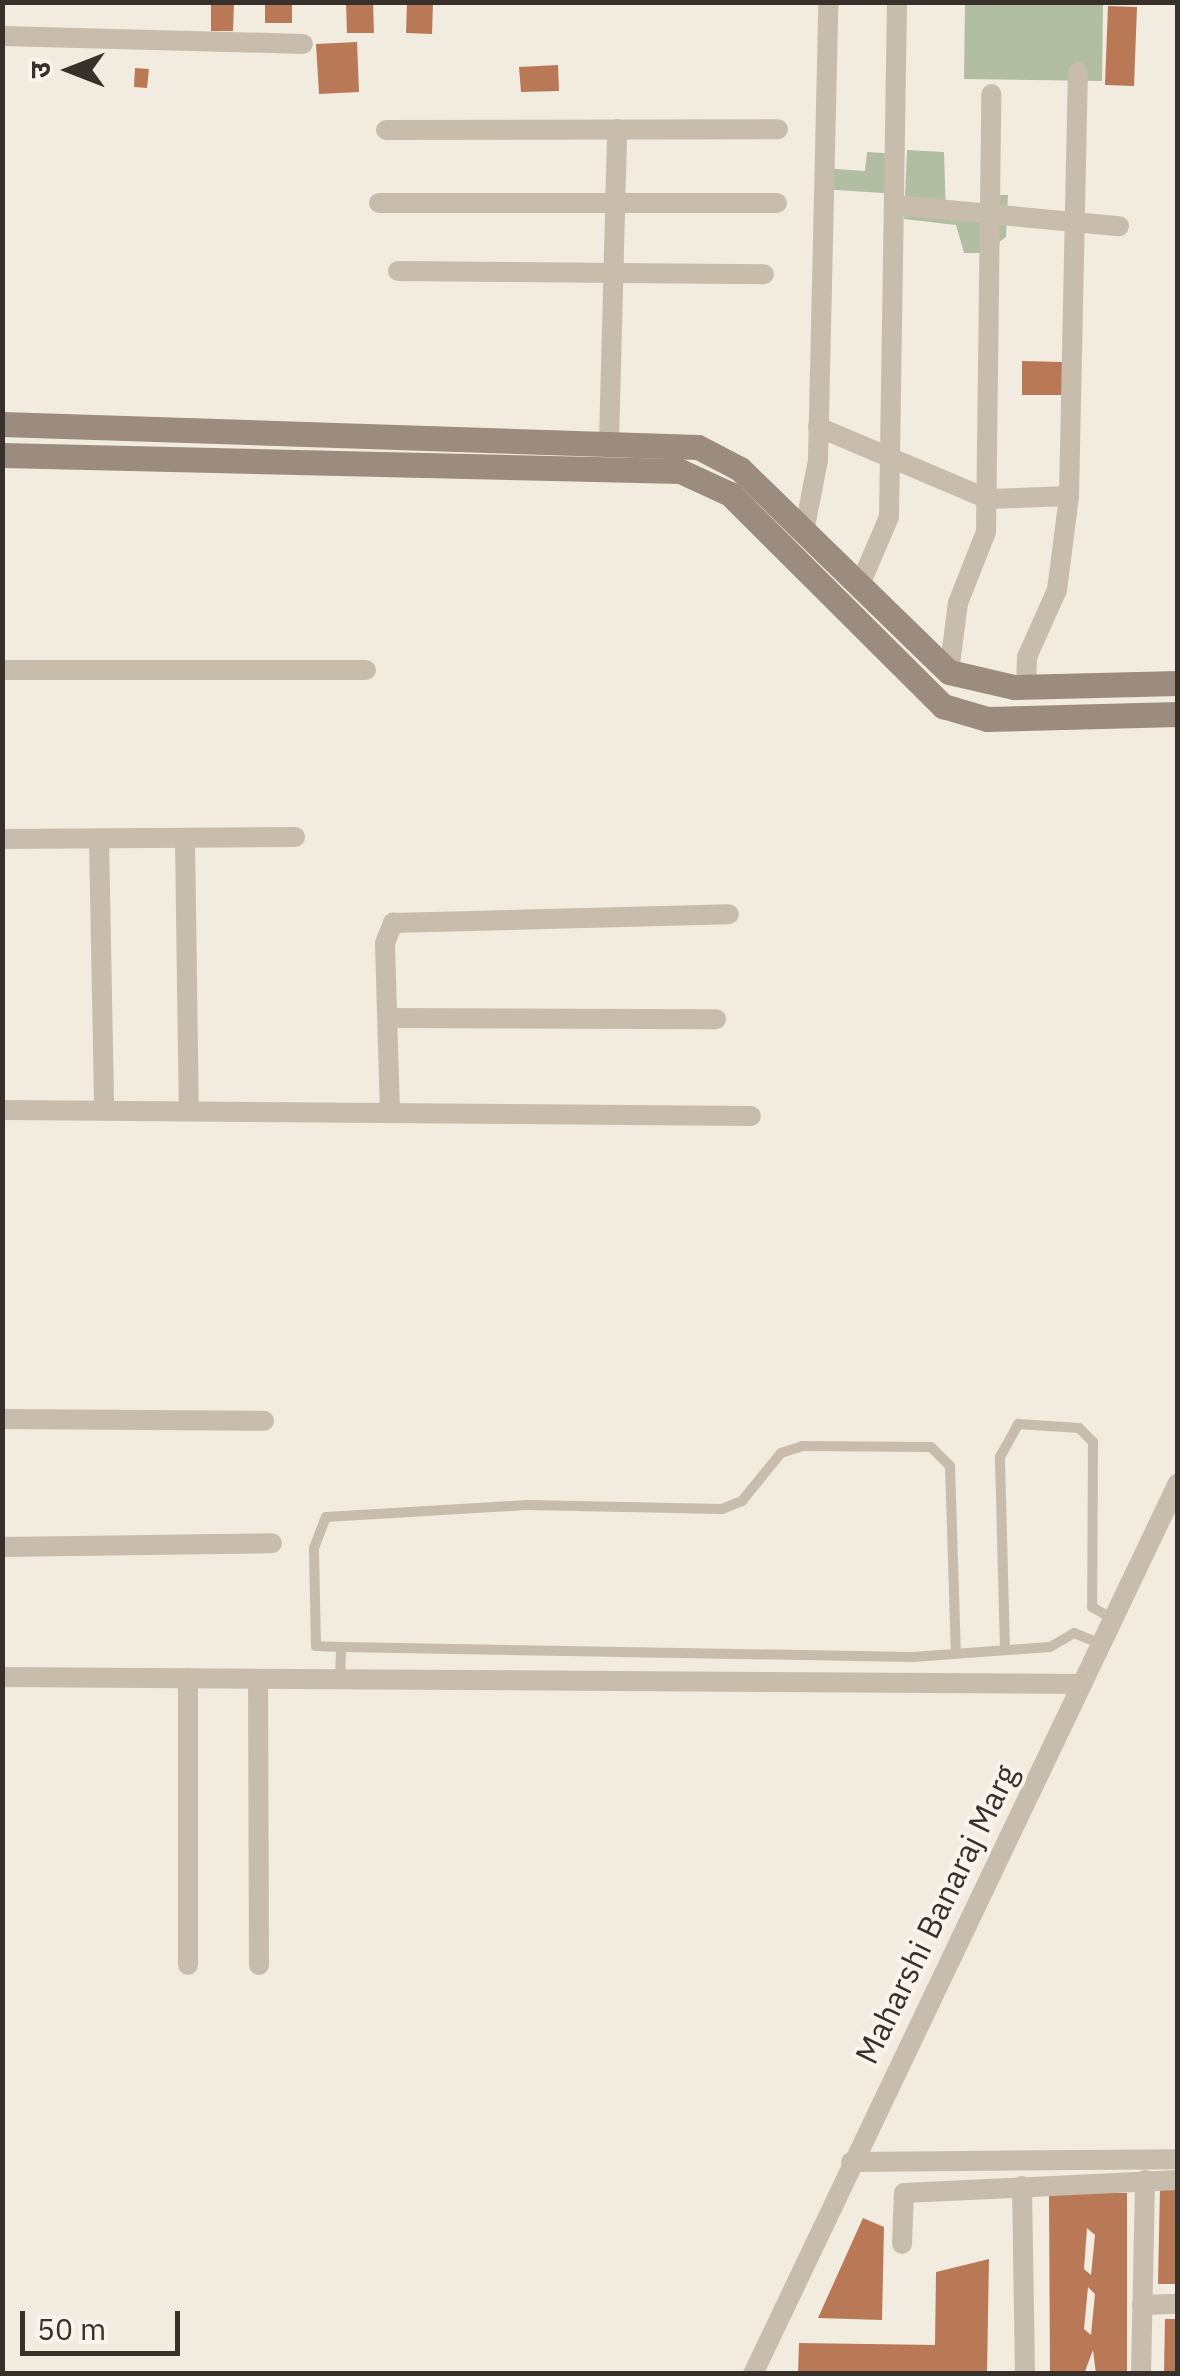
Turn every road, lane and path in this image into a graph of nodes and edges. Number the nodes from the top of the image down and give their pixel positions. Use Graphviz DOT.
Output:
graph roads {
  1 [pos="828,2"];
  2 [pos="898,2"];
  3 [pos="2,36"];
  4 [pos="303,44"];
  5 [pos="1078,72"];
  6 [pos="991,94"];
  7 [pos="778,129"];
  8 [pos="386,130"];
  9 [pos="617,130"];
  10 [pos="379,203"];
  11 [pos="777,203"];
  12 [pos="616,204"];
  13 [pos="895,206"];
  14 [pos="990,214"];
  15 [pos="1075,224"];
  16 [pos="1119,226"];
  17 [pos="398,272"];
  18 [pos="614,273"];
  19 [pos="764,274"];
  20 [pos="2,424"];
  21 [pos="818,427"];
  22 [pos="609,442"];
  23 [pos="2,455"];
  24 [pos="890,462"];
  25 [pos="1070,496"];
  26 [pos="988,499"];
  27 [pos="804,532"];
  28 [pos="859,587"];
  29 [pos="2,670"];
  30 [pos="366,670"];
  31 [pos="950,672"];
  32 [pos="1178,683"];
  33 [pos="1026,687"];
  34 [pos="1178,714"];
  35 [pos="295,837"];
  36 [pos="2,839"];
  37 [pos="99,839"];
  38 [pos="185,839"];
  39 [pos="729,914"];
  40 [pos="388,1018"];
  41 [pos="716,1019"];
  42 [pos="2,1110"];
  43 [pos="104,1110"];
  44 [pos="188,1110"];
  45 [pos="390,1113"];
  46 [pos="751,1116"];
  47 [pos="2,1418"];
  48 [pos="264,1421"];
  49 [pos="1178,1483"];
  50 [pos="272,1544"];
  51 [pos="2,1547"];
  52 [pos="1113,1619"];
  53 [pos="1101,1644"];
  54 [pos="337,1647"];
  55 [pos="1005,1650"];
  56 [pos="956,1652"];
  57 [pos="2,1677"];
  58 [pos="188,1678"];
  59 [pos="258,1678"];
  60 [pos="340,1679"];
  61 [pos="1082,1684"];
  62 [pos="188,1964"];
  63 [pos="259,1965"];
  64 [pos="1178,2160"];
  65 [pos="851,2162"];
  66 [pos="1145,2180"];
  67 [pos="1178,2180"];
  68 [pos="1022,2186"];
  69 [pos="902,2244"];
  70 [pos="1178,2304"];
  71 [pos="1142,2305"];
  72 [pos="753,2374"];
  73 [pos="1025,2374"];
  74 [pos="1141,2374"];
  1 -- 21 [label="street"];
  2 -- 13 [label="street"];
  3 -- 4 [label="street"];
  5 -- 15 [label="street"];
  6 -- 14 [label="street"];
  7 -- 9 [label="street"];
  8 -- 9 [label="street"];
  9 -- 12 [label="street"];
  10 -- 12 [label="street"];
  11 -- 12 [label="street"];
  12 -- 18 [label="street"];
  13 -- 14 [label="street"];
  13 -- 24 [label="street"];
  14 -- 15 [label="street"];
  14 -- 26 [label="street"];
  15 -- 16 [label="street"];
  15 -- 25 [label="street"];
  17 -- 18 [label="street"];
  18 -- 19 [label="street"];
  18 -- 22 [label="street"];
  20 -- 22 [label="street"];
  21 -- 24 [label="street"];
  21 -- 27 [label="street"];
  22 -- 27 [label="street"];
  23 -- 34 [label="street"];
  24 -- 26 [label="street"];
  24 -- 28 [label="street"];
  25 -- 26 [label="street"];
  25 -- 33 [label="street"];
  26 -- 31 [label="street"];
  27 -- 28 [label="street"];
  28 -- 31 [label="street"];
  29 -- 30 [label="street"];
  31 -- 33 [label="street"];
  32 -- 33 [label="street"];
  35 -- 38 [label="street"];
  36 -- 37 [label="street"];
  37 -- 38 [label="street"];
  37 -- 43 [label="street"];
  38 -- 44 [label="street"];
  39 -- 40 [label="street"];
  40 -- 41 [label="street"];
  40 -- 45 [label="street"];
  42 -- 43 [label="street"];
  43 -- 44 [label="street"];
  44 -- 45 [label="street"];
  45 -- 46 [label="street"];
  47 -- 48 [label="street"];
  49 -- 52 [label="street, Maharshi Banaraj Marg"];
  50 -- 51 [label="street"];
  52 -- 53 [label="street, Maharshi Banaraj Marg"];
  52 -- 55 [label="lane"];
  53 -- 55 [label="lane"];
  53 -- 61 [label="street, Maharshi Banaraj Marg"];
  54 -- 56 [label="lane"];
  54 -- 56 [label="lane"];
  54 -- 60 [label="lane"];
  55 -- 56 [label="lane"];
  57 -- 58 [label="street"];
  58 -- 59 [label="street"];
  58 -- 62 [label="street"];
  59 -- 60 [label="street"];
  59 -- 63 [label="street"];
  60 -- 61 [label="street"];
  61 -- 65 [label="street, Maharshi Banaraj Marg"];
  64 -- 65 [label="street"];
  65 -- 72 [label="street, Maharshi Banaraj Marg"];
  66 -- 67 [label="street"];
  66 -- 68 [label="street"];
  66 -- 71 [label="street"];
  68 -- 69 [label="street"];
  68 -- 73 [label="street"];
  70 -- 71 [label="street"];
  71 -- 74 [label="street"];
}
